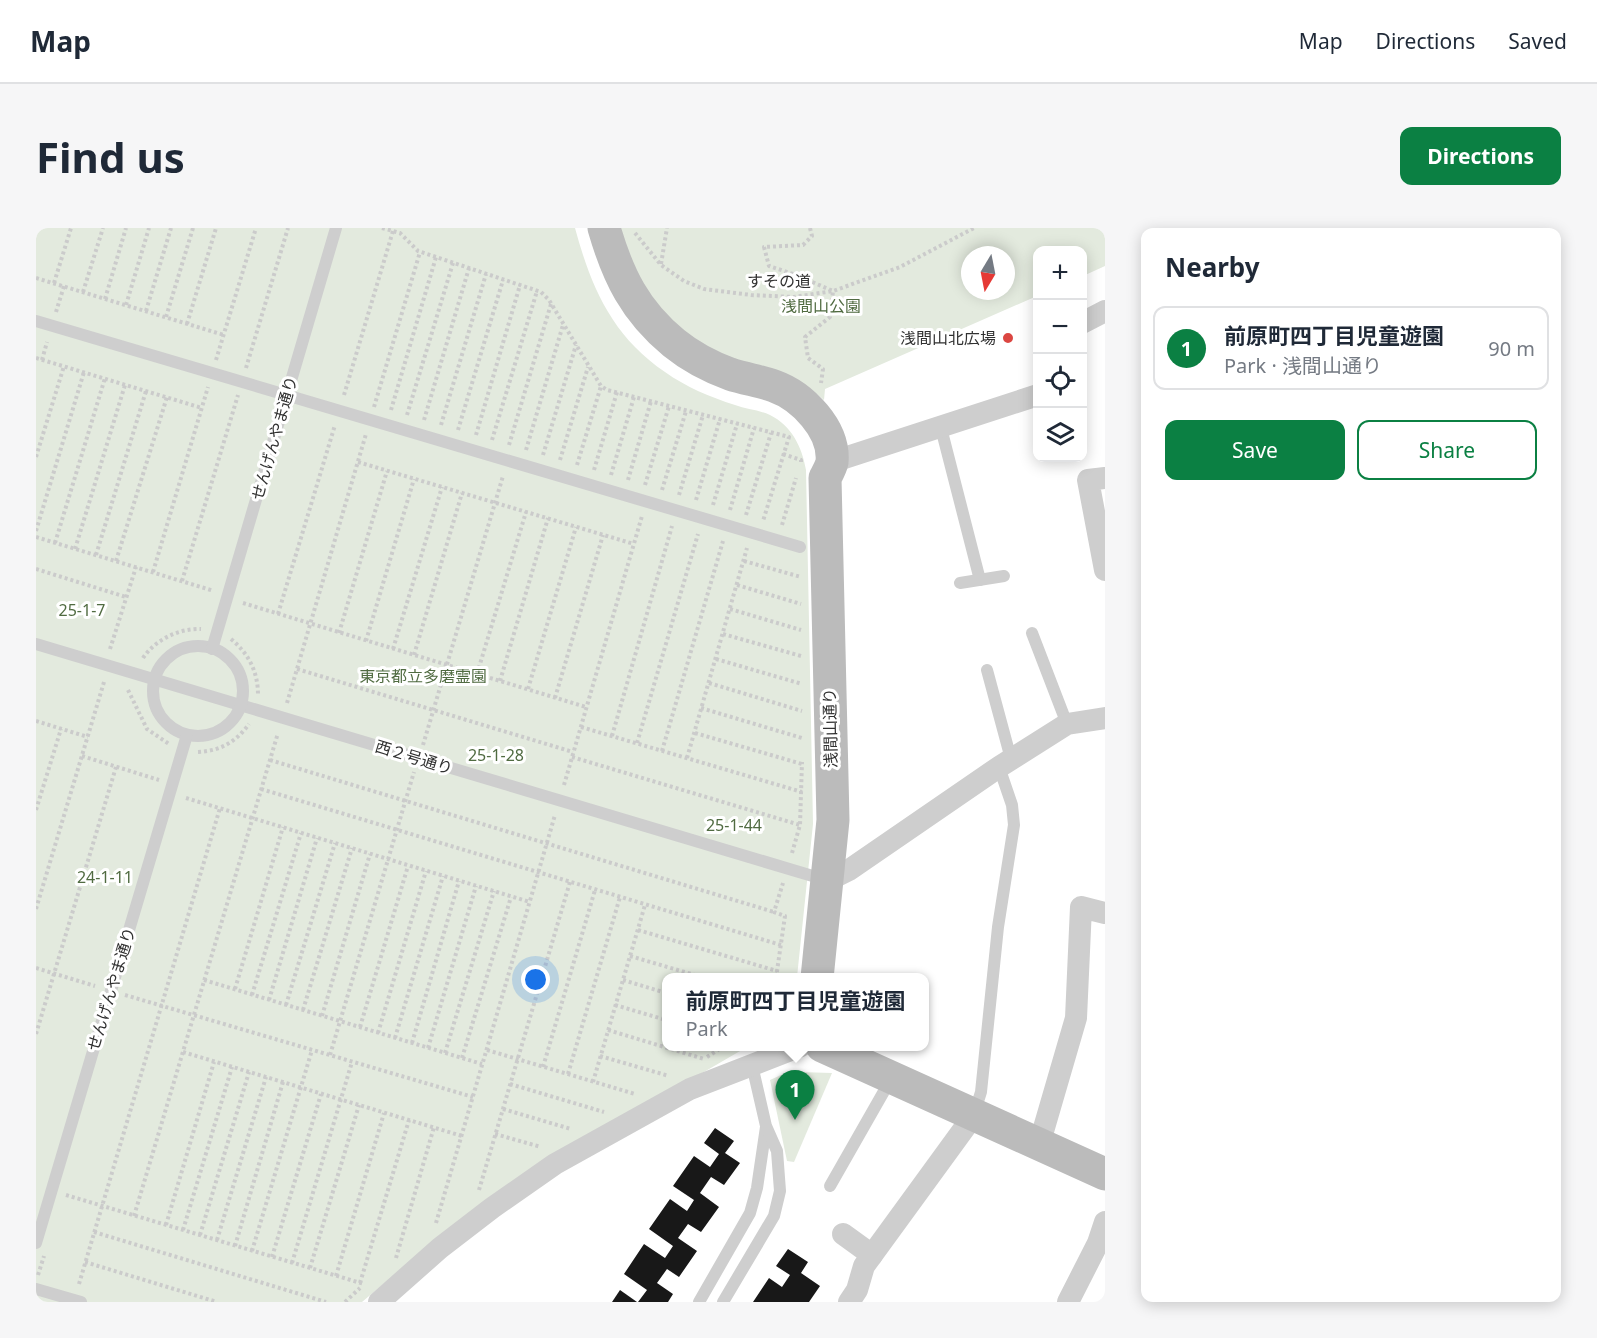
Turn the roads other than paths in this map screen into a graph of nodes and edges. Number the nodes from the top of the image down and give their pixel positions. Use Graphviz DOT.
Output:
graph roads {
  1 [pos="336,228"];
  2 [pos="588,228"];
  3 [pos="604,228"];
  4 [pos="1105,311"];
  5 [pos="36,321"];
  6 [pos="1087,321"];
  7 [pos="287,396"];
  8 [pos="1033,397"];
  9 [pos="941,428"];
  10 [pos="828,470"];
  11 [pos="1105,478"];
  12 [pos="800,547"];
  13 [pos="1105,570"];
  14 [pos="1004,576"];
  15 [pos="980,580"];
  16 [pos="960,583"];
  17 [pos="1032,633"];
  18 [pos="36,644"];
  19 [pos="212,649"];
  20 [pos="987,670"];
  21 [pos="154,680"];
  22 [pos="240,706"];
  23 [pos="1105,718"];
  24 [pos="1067,724"];
  25 [pos="187,735"];
  26 [pos="1005,763"];
  27 [pos="827,881"];
  28 [pos="1105,913"];
  29 [pos="818,973"];
  30 [pos="790,1051"];
  31 [pos="831,1051"];
  32 [pos="752,1065"];
  33 [pos="891,1078"];
  34 [pos="974,1115"];
  35 [pos="766,1126"];
  36 [pos="1039,1145"];
  37 [pos="1105,1174"];
  38 [pos="830,1186"];
  39 [pos="1105,1222"];
  40 [pos="843,1234"];
  41 [pos="36,1243"];
  42 [pos="872,1255"];
  43 [pos="36,1289"];
  44 [pos="77,1301"];
  45 [pos="379,1302"];
  46 [pos="699,1302"];
  47 [pos="723,1302"];
  48 [pos="849,1302"];
  49 [pos="1068,1302"];
  1 -- 7 [label="lane, せんげんやま通り"];
  2 -- 10 [label="street, 浅間山通り"];
  3 -- 10 [label="street, 浅間山通り"];
  4 -- 6 [label="street"];
  5 -- 7 [label="lane"];
  7 -- 12 [label="lane"];
  7 -- 19 [label="lane, せんげんやま通り"];
  8 -- 9 [label="street"];
  9 -- 10 [label="street"];
  9 -- 15 [label="lane"];
  10 -- 27 [label="street, 浅間山通り"];
  11 -- 13 [label="street"];
  14 -- 15 [label="lane"];
  15 -- 16 [label="lane"];
  17 -- 24 [label="lane"];
  18 -- 21 [label="lane, 西２号通り"];
  19 -- 21 [label="lane"];
  19 -- 22 [label="lane"];
  20 -- 26 [label="lane"];
  21 -- 22 [label="lane, 西２号通り"];
  21 -- 25 [label="lane"];
  22 -- 25 [label="lane"];
  22 -- 27 [label="lane, 西２号通り"];
  23 -- 24 [label="street"];
  24 -- 26 [label="street"];
  25 -- 41 [label="lane, せんげんやま通り"];
  26 -- 27 [label="street"];
  26 -- 34 [label="lane"];
  27 -- 29 [label="street, 浅間山通り"];
  28 -- 36 [label="street"];
  30 -- 32 [label="street"];
  31 -- 33 [label="street"];
  32 -- 35 [label="lane"];
  32 -- 45 [label="street"];
  33 -- 34 [label="street"];
  33 -- 38 [label="lane"];
  34 -- 36 [label="street"];
  34 -- 42 [label="street"];
  35 -- 46 [label="lane"];
  35 -- 47 [label="lane"];
  36 -- 37 [label="street"];
  39 -- 49 [label="street"];
  40 -- 42 [label="street"];
  42 -- 48 [label="street"];
  43 -- 44 [label="lane"];
}
